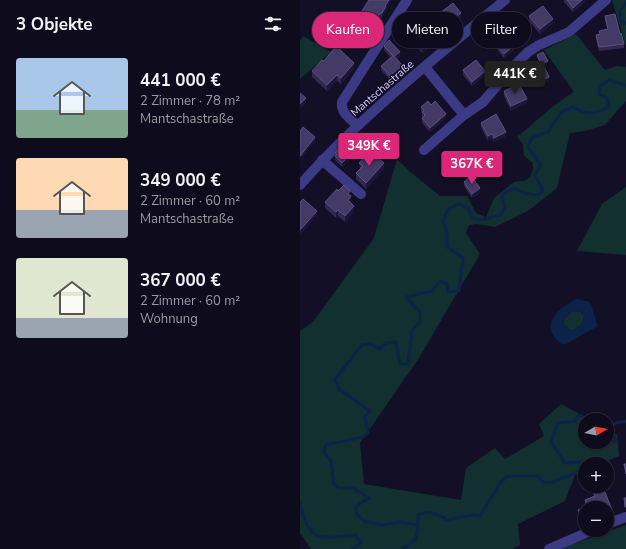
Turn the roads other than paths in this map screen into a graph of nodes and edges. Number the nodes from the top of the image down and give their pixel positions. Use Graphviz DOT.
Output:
graph roads {
  1 [pos="406,0"];
  2 [pos="505,0"];
  3 [pos="606,0"];
  4 [pos="425,67"];
  5 [pos="464,115"];
  6 [pos="357,125"];
  7 [pos="424,150"];
  8 [pos="322,160"];
  9 [pos="300,185"];
  10 [pos="361,194"];
  11 [pos="626,517"];
  12 [pos="614,521"];
  13 [pos="578,536"];
  14 [pos="549,549"];
  1 -- 6 [label="street"];
  2 -- 4 [label="street, Mantschastraße"];
  3 -- 5 [label="street"];
  4 -- 5 [label="street"];
  4 -- 6 [label="street, Mantschastraße"];
  5 -- 7 [label="street"];
  6 -- 8 [label="street, Mantschastraße"];
  8 -- 9 [label="street, Mantschastraße"];
  8 -- 10 [label="street"];
  11 -- 12 [label="street"];
  13 -- 14 [label="street"];
}
